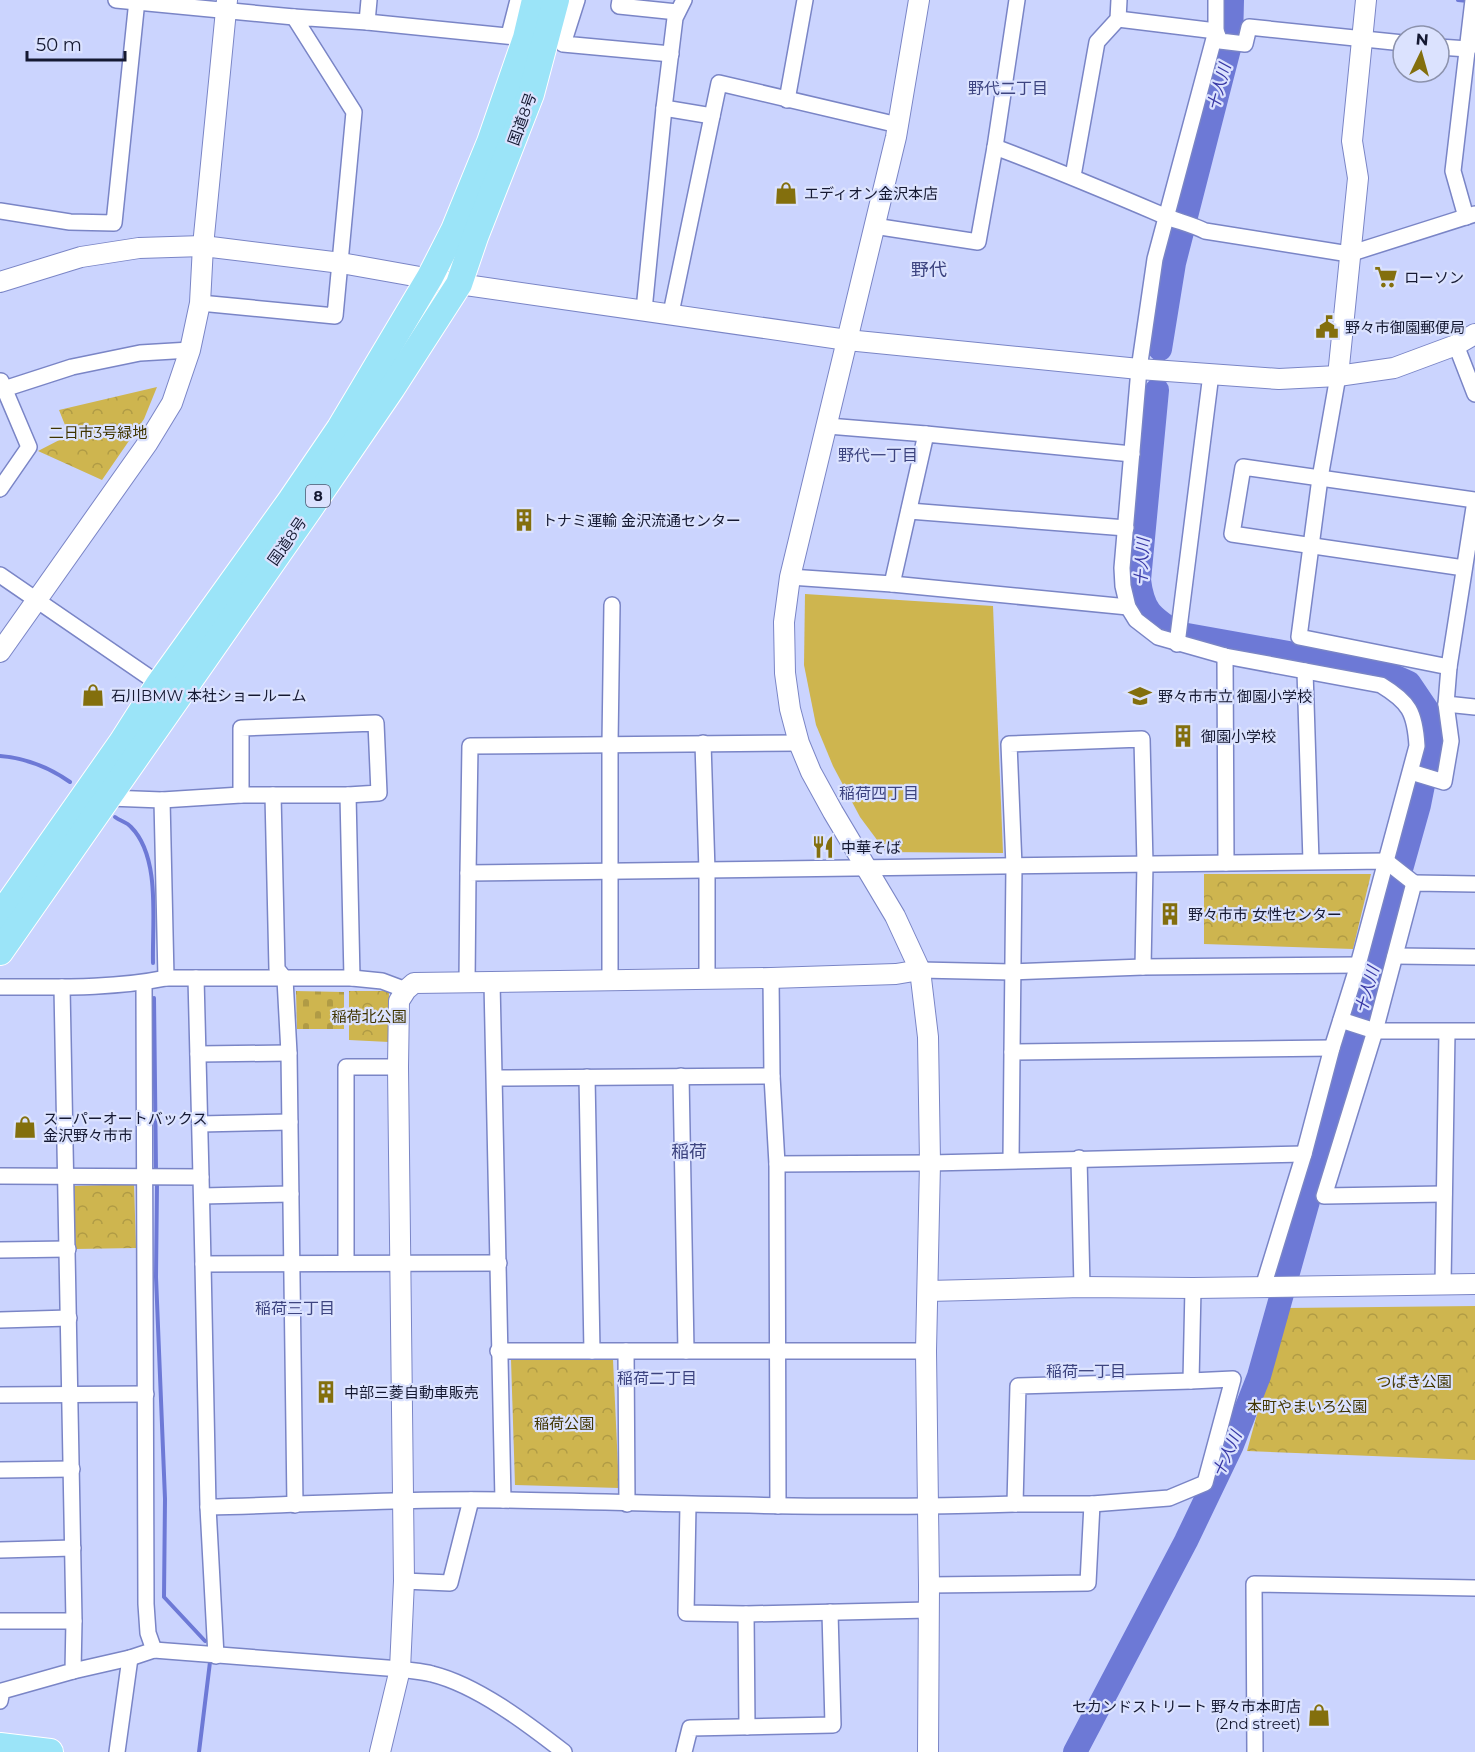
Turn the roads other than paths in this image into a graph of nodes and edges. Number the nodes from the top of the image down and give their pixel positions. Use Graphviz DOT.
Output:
graph roads {
  1 [pos="116,0"];
  2 [pos="369,0"];
  3 [pos="518,0"];
  4 [pos="535,0"];
  5 [pos="556,0"];
  6 [pos="577,0"];
  7 [pos="620,0"];
  8 [pos="805,0"];
  9 [pos="919,0"];
  10 [pos="1017,0"];
  11 [pos="1119,0"];
  12 [pos="1216,0"];
  13 [pos="1366,0"];
  14 [pos="137,1"];
  15 [pos="1473,3"];
  16 [pos="227,5"];
  17 [pos="680,6"];
  18 [pos="294,17"];
  19 [pos="1118,19"];
  20 [pos="368,22"];
  21 [pos="1218,36"];
  22 [pos="536,40"];
  23 [pos="1362,40"];
  24 [pos="1391,43"];
  25 [pos="1451,48"];
  26 [pos="1468,49"];
  27 [pos="671,54"];
  28 [pos="787,100"];
  29 [pos="664,108"];
  30 [pos="712,116"];
  31 [pos="898,124"];
  32 [pos="995,147"];
  33 [pos="1073,176"];
  34 [pos="0,211"];
  35 [pos="1471,216"];
  36 [pos="1169,218"];
  37 [pos="874,226"];
  38 [pos="203,246"];
  39 [pos="1349,254"];
  40 [pos="341,263"];
  41 [pos="430,277"];
  42 [pos="0,282"];
  43 [pos="459,284"];
  44 [pos="200,303"];
  45 [pos="644,310"];
  46 [pos="671,313"];
  47 [pos="1475,334"];
  48 [pos="847,340"];
  49 [pos="1456,345"];
  50 [pos="190,350"];
  51 [pos="1139,369"];
  52 [pos="1211,374"];
  53 [pos="1338,376"];
  54 [pos="2,384"];
  55 [pos="1475,393"];
  56 [pos="828,426"];
  57 [pos="926,434"];
  58 [pos="1132,454"];
  59 [pos="1320,478"];
  60 [pos="0,489"];
  61 [pos="1475,500"];
  62 [pos="909,511"];
  63 [pos="1125,528"];
  64 [pos="1311,546"];
  65 [pos="1471,553"];
  66 [pos="1464,568"];
  67 [pos="0,575"];
  68 [pos="790,577"];
  69 [pos="892,584"];
  70 [pos="36,600"];
  71 [pos="612,605"];
  72 [pos="1128,607"];
  73 [pos="1178,640"];
  74 [pos="0,651"];
  75 [pos="1226,656"];
  76 [pos="1449,667"];
  77 [pos="1305,671"];
  78 [pos="159,684"];
  79 [pos="1446,704"];
  80 [pos="1475,707"];
  81 [pos="610,743"];
  82 [pos="703,743"];
  83 [pos="799,743"];
  84 [pos="1414,773"];
  85 [pos="242,795"];
  86 [pos="273,795"];
  87 [pos="348,795"];
  88 [pos="109,798"];
  89 [pos="162,800"];
  90 [pos="1311,861"];
  91 [pos="1145,864"];
  92 [pos="1226,864"];
  93 [pos="1389,864"];
  94 [pos="1014,866"];
  95 [pos="867,867"];
  96 [pos="707,871"];
  97 [pos="610,872"];
  98 [pos="468,873"];
  99 [pos="1411,881"];
  100 [pos="1475,884"];
  101 [pos="0,916"];
  102 [pos="0,952"];
  103 [pos="1395,956"];
  104 [pos="1475,957"];
  105 [pos="1358,965"];
  106 [pos="1143,967"];
  107 [pos="920,970"];
  108 [pos="1012,972"];
  109 [pos="166,978"];
  110 [pos="196,978"];
  111 [pos="352,978"];
  112 [pos="707,978"];
  113 [pos="771,978"];
  114 [pos="285,979"];
  115 [pos="610,980"];
  116 [pos="492,982"];
  117 [pos="144,983"];
  118 [pos="467,983"];
  119 [pos="0,987"];
  120 [pos="62,987"];
  121 [pos="406,990"];
  122 [pos="1344,1021"];
  123 [pos="1370,1030"];
  124 [pos="1475,1031"];
  125 [pos="1447,1032"];
  126 [pos="1332,1048"];
  127 [pos="1012,1052"];
  128 [pos="289,1053"];
  129 [pos="198,1054"];
  130 [pos="398,1066"];
  131 [pos="772,1076"];
  132 [pos="587,1077"];
  133 [pos="681,1077"];
  134 [pos="495,1078"];
  135 [pos="290,1122"];
  136 [pos="200,1124"];
  137 [pos="1304,1154"];
  138 [pos="1079,1158"];
  139 [pos="1011,1160"];
  140 [pos="930,1163"];
  141 [pos="777,1164"];
  142 [pos="0,1176"];
  143 [pos="66,1176"];
  144 [pos="146,1176"];
  145 [pos="201,1177"];
  146 [pos="291,1194"];
  147 [pos="1444,1194"];
  148 [pos="202,1196"];
  149 [pos="68,1249"];
  150 [pos="0,1250"];
  151 [pos="346,1263"];
  152 [pos="402,1263"];
  153 [pos="499,1263"];
  154 [pos="203,1264"];
  155 [pos="293,1264"];
  156 [pos="1443,1284"];
  157 [pos="1475,1284"];
  158 [pos="1082,1287"];
  159 [pos="1267,1287"];
  160 [pos="1193,1288"];
  161 [pos="928,1291"];
  162 [pos="69,1318"];
  163 [pos="0,1320"];
  164 [pos="498,1351"];
  165 [pos="592,1351"];
  166 [pos="626,1351"];
  167 [pos="686,1351"];
  168 [pos="776,1351"];
  169 [pos="926,1351"];
  170 [pos="1191,1381"];
  171 [pos="146,1394"];
  172 [pos="0,1395"];
  173 [pos="71,1395"];
  174 [pos="72,1469"];
  175 [pos="0,1470"];
  176 [pos="471,1500"];
  177 [pos="503,1500"];
  178 [pos="404,1502"];
  179 [pos="627,1504"];
  180 [pos="1015,1504"];
  181 [pos="1092,1504"];
  182 [pos="295,1505"];
  183 [pos="688,1505"];
  184 [pos="777,1506"];
  185 [pos="208,1507"];
  186 [pos="928,1507"];
  187 [pos="73,1548"];
  188 [pos="0,1550"];
  189 [pos="404,1581"];
  190 [pos="929,1585"];
  191 [pos="1475,1588"];
  192 [pos="929,1610"];
  193 [pos="830,1612"];
  194 [pos="746,1614"];
  195 [pos="0,1621"];
  196 [pos="74,1622"];
  197 [pos="154,1650"];
  198 [pos="216,1656"];
  199 [pos="130,1658"];
  200 [pos="400,1669"];
  201 [pos="73,1671"];
  202 [pos="0,1701"];
  203 [pos="747,1727"];
  204 [pos="0,1746"];
  205 [pos="50,1752"];
  206 [pos="117,1752"];
  207 [pos="380,1752"];
  208 [pos="564,1752"];
  209 [pos="684,1752"];
  210 [pos="928,1752"];
  211 [pos="1255,1752"];
  1 -- 14 [label="street"];
  2 -- 20 [label="street"];
  3 -- 22 [label="street"];
  4 -- 22 [label="highway, 国道8号 / 8"];
  5 -- 22 [label="highway, 国道8号 / 8"];
  6 -- 22 [label="street"];
  7 -- 17 [label="street"];
  8 -- 28 [label="street"];
  9 -- 31 [label="street"];
  10 -- 32 [label="street"];
  11 -- 19 [label="street"];
  12 -- 21 [label="street"];
  13 -- 23 [label="street"];
  14 -- 16 [label="street"];
  14 -- 34 [label="street"];
  15 -- 26 [label="street"];
  16 -- 18 [label="street"];
  16 -- 38 [label="street"];
  17 -- 27 [label="street"];
  18 -- 20 [label="street"];
  18 -- 40 [label="street"];
  19 -- 21 [label="street"];
  19 -- 33 [label="street"];
  20 -- 22 [label="street"];
  21 -- 23 [label="street"];
  21 -- 36 [label="street"];
  22 -- 27 [label="street"];
  22 -- 41 [label="highway, 国道8号 / 8"];
  22 -- 43 [label="highway, 国道8号 / 8"];
  23 -- 24 [label="street"];
  23 -- 39 [label="street"];
  25 -- 26 [label="street"];
  26 -- 35 [label="street"];
  27 -- 29 [label="street"];
  28 -- 30 [label="street"];
  28 -- 31 [label="street"];
  29 -- 30 [label="street"];
  29 -- 45 [label="street"];
  30 -- 46 [label="street"];
  31 -- 37 [label="street"];
  32 -- 33 [label="street"];
  32 -- 37 [label="street"];
  33 -- 36 [label="street"];
  35 -- 39 [label="street"];
  36 -- 39 [label="street"];
  36 -- 51 [label="street"];
  37 -- 48 [label="street"];
  38 -- 40 [label="street"];
  38 -- 42 [label="street"];
  38 -- 44 [label="street"];
  39 -- 53 [label="street"];
  40 -- 41 [label="street"];
  40 -- 44 [label="street"];
  41 -- 43 [label="street"];
  41 -- 78 [label="highway, 国道8号 / 8"];
  43 -- 45 [label="street"];
  43 -- 88 [label="highway, 国道8号 / 8"];
  44 -- 50 [label="street"];
  45 -- 46 [label="street"];
  46 -- 48 [label="street"];
  47 -- 49 [label="street"];
  48 -- 51 [label="street"];
  48 -- 56 [label="street"];
  49 -- 53 [label="street"];
  49 -- 55 [label="street"];
  50 -- 54 [label="street"];
  50 -- 70 [label="street"];
  51 -- 52 [label="street"];
  51 -- 58 [label="street"];
  52 -- 53 [label="street"];
  52 -- 73 [label="street"];
  53 -- 59 [label="street"];
  54 -- 60 [label="street"];
  56 -- 57 [label="street"];
  56 -- 68 [label="street"];
  57 -- 58 [label="street"];
  57 -- 62 [label="street"];
  58 -- 63 [label="street"];
  59 -- 61 [label="street"];
  59 -- 64 [label="street"];
  59 -- 64 [label="street"];
  61 -- 65 [label="street"];
  62 -- 63 [label="street"];
  62 -- 69 [label="street"];
  63 -- 72 [label="street"];
  64 -- 66 [label="street"];
  64 -- 76 [label="street"];
  65 -- 66 [label="street"];
  66 -- 76 [label="street"];
  67 -- 70 [label="street"];
  68 -- 69 [label="street"];
  68 -- 83 [label="street"];
  69 -- 72 [label="street"];
  70 -- 74 [label="street"];
  70 -- 78 [label="street"];
  71 -- 81 [label="street"];
  72 -- 73 [label="street"];
  73 -- 75 [label="street"];
  75 -- 77 [label="street"];
  75 -- 92 [label="street"];
  76 -- 79 [label="street"];
  77 -- 84 [label="street"];
  77 -- 90 [label="street"];
  78 -- 101 [label="highway, 国道8号 / 8"];
  79 -- 80 [label="street"];
  79 -- 84 [label="street"];
  81 -- 82 [label="street"];
  81 -- 97 [label="street"];
  81 -- 98 [label="street"];
  82 -- 83 [label="street"];
  82 -- 96 [label="street"];
  83 -- 95 [label="street"];
  84 -- 93 [label="street"];
  85 -- 86 [label="street"];
  85 -- 87 [label="street"];
  85 -- 89 [label="street"];
  86 -- 87 [label="street"];
  86 -- 114 [label="street"];
  87 -- 111 [label="street"];
  88 -- 89 [label="street"];
  88 -- 102 [label="highway, 国道8号 / 8"];
  89 -- 109 [label="street"];
  90 -- 92 [label="street"];
  90 -- 93 [label="street"];
  91 -- 92 [label="street"];
  91 -- 94 [label="street"];
  91 -- 94 [label="street"];
  91 -- 106 [label="street"];
  93 -- 99 [label="street"];
  93 -- 105 [label="street"];
  94 -- 95 [label="street"];
  94 -- 108 [label="street"];
  95 -- 96 [label="street"];
  95 -- 107 [label="street"];
  96 -- 97 [label="street"];
  96 -- 112 [label="street"];
  97 -- 98 [label="street"];
  97 -- 115 [label="street"];
  98 -- 118 [label="street"];
  99 -- 100 [label="street"];
  99 -- 103 [label="street"];
  103 -- 104 [label="street"];
  103 -- 123 [label="street"];
  105 -- 106 [label="street"];
  105 -- 122 [label="street"];
  106 -- 108 [label="street"];
  107 -- 108 [label="street"];
  107 -- 113 [label="street"];
  107 -- 140 [label="street"];
  108 -- 127 [label="street"];
  109 -- 110 [label="street"];
  109 -- 117 [label="street"];
  110 -- 114 [label="street"];
  110 -- 129 [label="street"];
  111 -- 114 [label="street"];
  111 -- 121 [label="street"];
  112 -- 113 [label="street"];
  112 -- 115 [label="street"];
  113 -- 131 [label="street"];
  114 -- 128 [label="street"];
  115 -- 116 [label="street"];
  116 -- 118 [label="street"];
  116 -- 134 [label="street"];
  117 -- 120 [label="street"];
  117 -- 144 [label="street"];
  118 -- 121 [label="street"];
  119 -- 120 [label="street"];
  120 -- 143 [label="street"];
  121 -- 130 [label="street"];
  122 -- 123 [label="street"];
  122 -- 126 [label="street"];
  123 -- 125 [label="street"];
  123 -- 147 [label="street"];
  124 -- 125 [label="street"];
  125 -- 147 [label="street"];
  126 -- 127 [label="street"];
  126 -- 137 [label="street"];
  127 -- 139 [label="street"];
  128 -- 129 [label="street"];
  128 -- 135 [label="street"];
  129 -- 136 [label="street"];
  130 -- 151 [label="street"];
  130 -- 152 [label="street"];
  131 -- 133 [label="street"];
  131 -- 141 [label="street"];
  132 -- 133 [label="street"];
  132 -- 134 [label="street"];
  132 -- 165 [label="street"];
  133 -- 167 [label="street"];
  134 -- 153 [label="street"];
  135 -- 136 [label="street"];
  135 -- 146 [label="street"];
  136 -- 145 [label="street"];
  137 -- 138 [label="street"];
  137 -- 159 [label="street"];
  138 -- 139 [label="street"];
  138 -- 158 [label="street"];
  139 -- 140 [label="street"];
  140 -- 141 [label="street"];
  140 -- 161 [label="street"];
  141 -- 168 [label="street"];
  142 -- 143 [label="street"];
  143 -- 144 [label="street"];
  143 -- 149 [label="street"];
  144 -- 145 [label="street"];
  144 -- 171 [label="street"];
  145 -- 148 [label="street"];
  146 -- 148 [label="street"];
  146 -- 155 [label="street"];
  147 -- 156 [label="street"];
  148 -- 154 [label="street"];
  149 -- 150 [label="street"];
  149 -- 162 [label="street"];
  151 -- 152 [label="street"];
  151 -- 155 [label="street"];
  152 -- 153 [label="street"];
  152 -- 178 [label="street"];
  153 -- 164 [label="street"];
  154 -- 155 [label="street"];
  154 -- 185 [label="street"];
  155 -- 182 [label="street"];
  156 -- 157 [label="street"];
  156 -- 159 [label="street"];
  158 -- 160 [label="street"];
  158 -- 161 [label="street"];
  159 -- 160 [label="street"];
  160 -- 170 [label="street"];
  161 -- 169 [label="street"];
  162 -- 163 [label="street"];
  162 -- 173 [label="street"];
  164 -- 165 [label="street"];
  164 -- 177 [label="street"];
  165 -- 166 [label="street"];
  166 -- 167 [label="street"];
  166 -- 179 [label="street"];
  167 -- 168 [label="street"];
  168 -- 169 [label="street"];
  168 -- 184 [label="street"];
  169 -- 186 [label="street"];
  170 -- 180 [label="street"];
  170 -- 181 [label="street"];
  171 -- 173 [label="street"];
  171 -- 197 [label="street"];
  172 -- 173 [label="street"];
  173 -- 174 [label="street"];
  174 -- 175 [label="street"];
  174 -- 187 [label="street"];
  176 -- 177 [label="street"];
  176 -- 178 [label="street"];
  176 -- 189 [label="street"];
  177 -- 179 [label="street"];
  178 -- 182 [label="street"];
  178 -- 189 [label="street"];
  179 -- 183 [label="street"];
  180 -- 181 [label="street"];
  180 -- 186 [label="street"];
  181 -- 190 [label="street"];
  182 -- 185 [label="street"];
  183 -- 184 [label="street"];
  183 -- 194 [label="street"];
  184 -- 186 [label="street"];
  185 -- 198 [label="street"];
  186 -- 190 [label="street"];
  187 -- 188 [label="street"];
  187 -- 196 [label="street"];
  189 -- 200 [label="street"];
  190 -- 192 [label="street"];
  191 -- 211 [label="street"];
  192 -- 193 [label="street"];
  192 -- 210 [label="street"];
  193 -- 194 [label="street"];
  193 -- 203 [label="street"];
  194 -- 203 [label="street"];
  195 -- 196 [label="street"];
  196 -- 201 [label="street"];
  197 -- 198 [label="street"];
  197 -- 199 [label="street"];
  198 -- 200 [label="street"];
  199 -- 201 [label="street"];
  199 -- 206 [label="street"];
  200 -- 207 [label="street"];
  200 -- 208 [label="street"];
  201 -- 202 [label="street"];
  203 -- 209 [label="street"];
  204 -- 205 [label="highway"];
}
